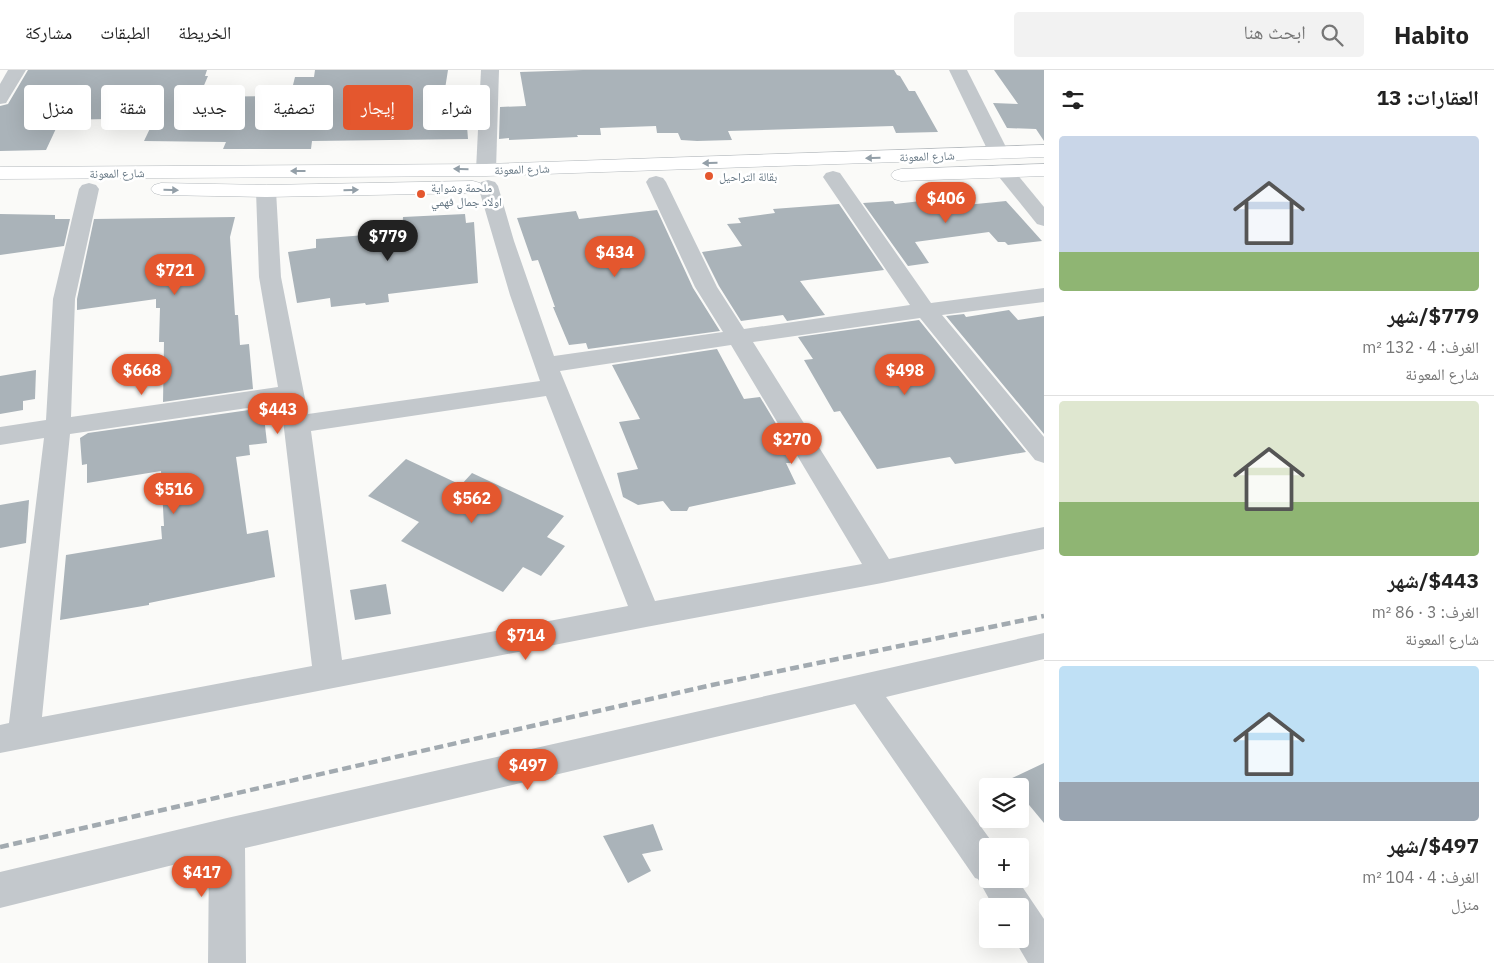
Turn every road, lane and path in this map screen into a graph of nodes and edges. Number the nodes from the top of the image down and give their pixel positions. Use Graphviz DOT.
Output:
graph roads {
  1 [pos="17,70"];
  2 [pos="490,70"];
  3 [pos="958,70"];
  4 [pos="0,99"];
  5 [pos="1044,151"];
  6 [pos="999,153"];
  7 [pos="1044,170"];
  8 [pos="1005,172"];
  9 [pos="0,174"];
  10 [pos="880,176"];
  11 [pos="842,177"];
  12 [pos="487,178"];
  13 [pos="656,182"];
  14 [pos="89,188"];
  15 [pos="0,191"];
  16 [pos="266,191"];
  17 [pos="1044,220"];
  18 [pos="1044,295"];
  19 [pos="925,310"];
  20 [pos="738,337"];
  21 [pos="551,376"];
  22 [pos="290,393"];
  23 [pos="297,424"];
  24 [pos="58,429"];
  25 [pos="0,436"];
  26 [pos="1044,454"];
  27 [pos="1044,538"];
  28 [pos="882,572"];
  29 [pos="646,615"];
  30 [pos="1044,646"];
  31 [pos="329,676"];
  32 [pos="862,690"];
  33 [pos="12,737"];
  34 [pos="227,834"];
  35 [pos="979,853"];
  36 [pos="0,890"];
  37 [pos="1029,929"];
  38 [pos="1044,955"];
  39 [pos="227,963"];
  1 -- 4 [label="street"];
  2 -- 12 [label="street"];
  3 -- 6 [label="street"];
  5 -- 6 [label="highway, شارع المعونة"];
  6 -- 12 [label="highway, شارع المعونة, one-way"];
  7 -- 8 [label="highway, شارع المعونة"];
  8 -- 10 [label="highway, شارع المعونة"];
  8 -- 17 [label="street"];
  12 -- 9 [label="highway, شارع المعونة, one-way"];
  11 -- 13 [label="highway, شارع المعونة"];
  11 -- 19 [label="street"];
  12 -- 13 [label="highway, شارع المعونة"];
  16 -- 12 [label="highway, شارع المعونة, one-way"];
  12 -- 21 [label="street"];
  13 -- 20 [label="street"];
  14 -- 15 [label="highway, شارع المعونة"];
  14 -- 16 [label="highway, شارع المعونة, one-way"];
  14 -- 24 [label="street"];
  16 -- 22 [label="street"];
  18 -- 19 [label="street"];
  19 -- 20 [label="street"];
  19 -- 26 [label="street"];
  20 -- 21 [label="street"];
  20 -- 28 [label="street"];
  21 -- 23 [label="street"];
  21 -- 29 [label="street"];
  22 -- 23 [label="street"];
  22 -- 24 [label="street"];
  23 -- 31 [label="street"];
  24 -- 25 [label="street"];
  24 -- 33 [label="street"];
  27 -- 28 [label="street"];
  28 -- 29 [label="street"];
  29 -- 31 [label="street"];
  30 -- 32 [label="street"];
  31 -- 33 [label="street"];
  32 -- 34 [label="street"];
  32 -- 35 [label="street"];
  34 -- 36 [label="street"];
  34 -- 39 [label="street"];
  37 -- 38 [label="street"];
}
